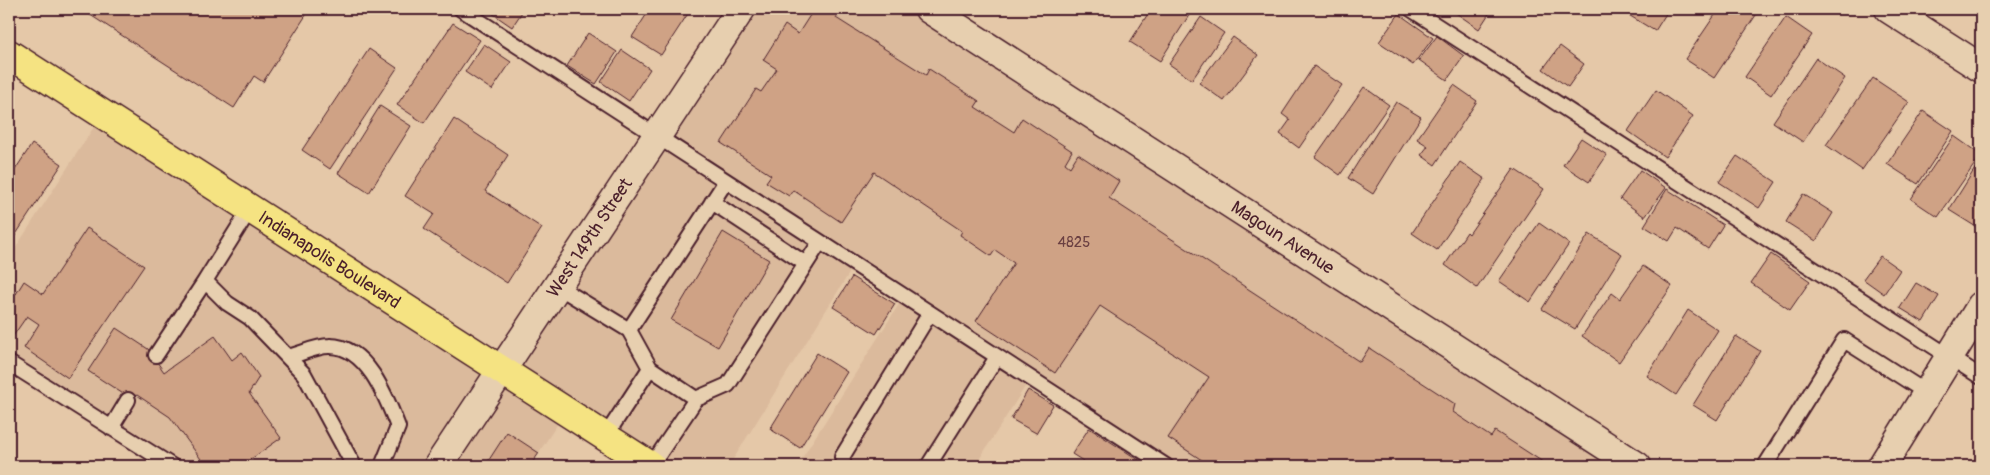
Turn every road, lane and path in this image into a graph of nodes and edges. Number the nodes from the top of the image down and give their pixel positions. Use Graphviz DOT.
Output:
graph roads {
  1 [pos="460,9"];
  2 [pos="741,9"];
  3 [pos="928,9"];
  4 [pos="1411,9"];
  5 [pos="1889,9"];
  6 [pos="9,54"];
  7 [pos="1981,68"];
  8 [pos="657,135"];
  9 [pos="726,181"];
  10 [pos="712,202"];
  11 [pos="250,209"];
  12 [pos="820,242"];
  13 [pos="806,264"];
  14 [pos="205,281"];
  15 [pos="557,286"];
  16 [pos="1981,306"];
  17 [pos="930,313"];
  18 [pos="629,330"];
  19 [pos="156,355"];
  20 [pos="288,357"];
  21 [pos="997,357"];
  22 [pos="1950,357"];
  23 [pos="9,363"];
  24 [pos="650,368"];
  25 [pos="502,370"];
  26 [pos="1981,377"];
  27 [pos="1927,393"];
  28 [pos="696,398"];
  29 [pos="128,400"];
  30 [pos="111,428"];
  31 [pos="605,437"];
  32 [pos="172,466"];
  33 [pos="354,466"];
  34 [pos="382,466"];
  35 [pos="438,466"];
  36 [pos="651,466"];
  37 [pos="844,466"];
  38 [pos="928,466"];
  39 [pos="1166,466"];
  40 [pos="1637,466"];
  41 [pos="1765,466"];
  42 [pos="1882,466"];
  1 -- 8 [label="lane"];
  2 -- 8 [label="street, West 149th Street"];
  3 -- 40 [label="street, Magoun Avenue"];
  4 -- 22 [label="lane"];
  5 -- 7 [label="street"];
  6 -- 11 [label="main road, Indianapolis Boulevard"];
  8 -- 9 [label="lane"];
  8 -- 15 [label="street, West 149th Street"];
  9 -- 10 [label="lane"];
  9 -- 12 [label="lane"];
  10 -- 13 [label="lane"];
  10 -- 18 [label="lane"];
  11 -- 14 [label="lane"];
  11 -- 25 [label="main road, Indianapolis Boulevard"];
  12 -- 13 [label="lane"];
  12 -- 17 [label="lane"];
  13 -- 28 [label="lane"];
  14 -- 19 [label="lane"];
  14 -- 20 [label="lane"];
  15 -- 18 [label="lane"];
  15 -- 25 [label="street, West 149th Street"];
  16 -- 22 [label="street"];
  17 -- 21 [label="lane"];
  17 -- 37 [label="lane"];
  18 -- 24 [label="lane"];
  20 -- 33 [label="lane"];
  20 -- 34 [label="lane"];
  21 -- 38 [label="lane"];
  21 -- 39 [label="lane"];
  22 -- 26 [label="lane"];
  22 -- 27 [label="street"];
  23 -- 30 [label="lane"];
  24 -- 28 [label="lane"];
  24 -- 31 [label="lane"];
  25 -- 31 [label="main road, Indianapolis Boulevard"];
  25 -- 35 [label="street, West 149th Street"];
  27 -- 41 [label="lane"];
  27 -- 42 [label="street"];
  28 -- 36 [label="lane"];
  29 -- 30 [label="lane"];
  30 -- 32 [label="lane"];
  31 -- 36 [label="main road, Indianapolis Boulevard"];
}
